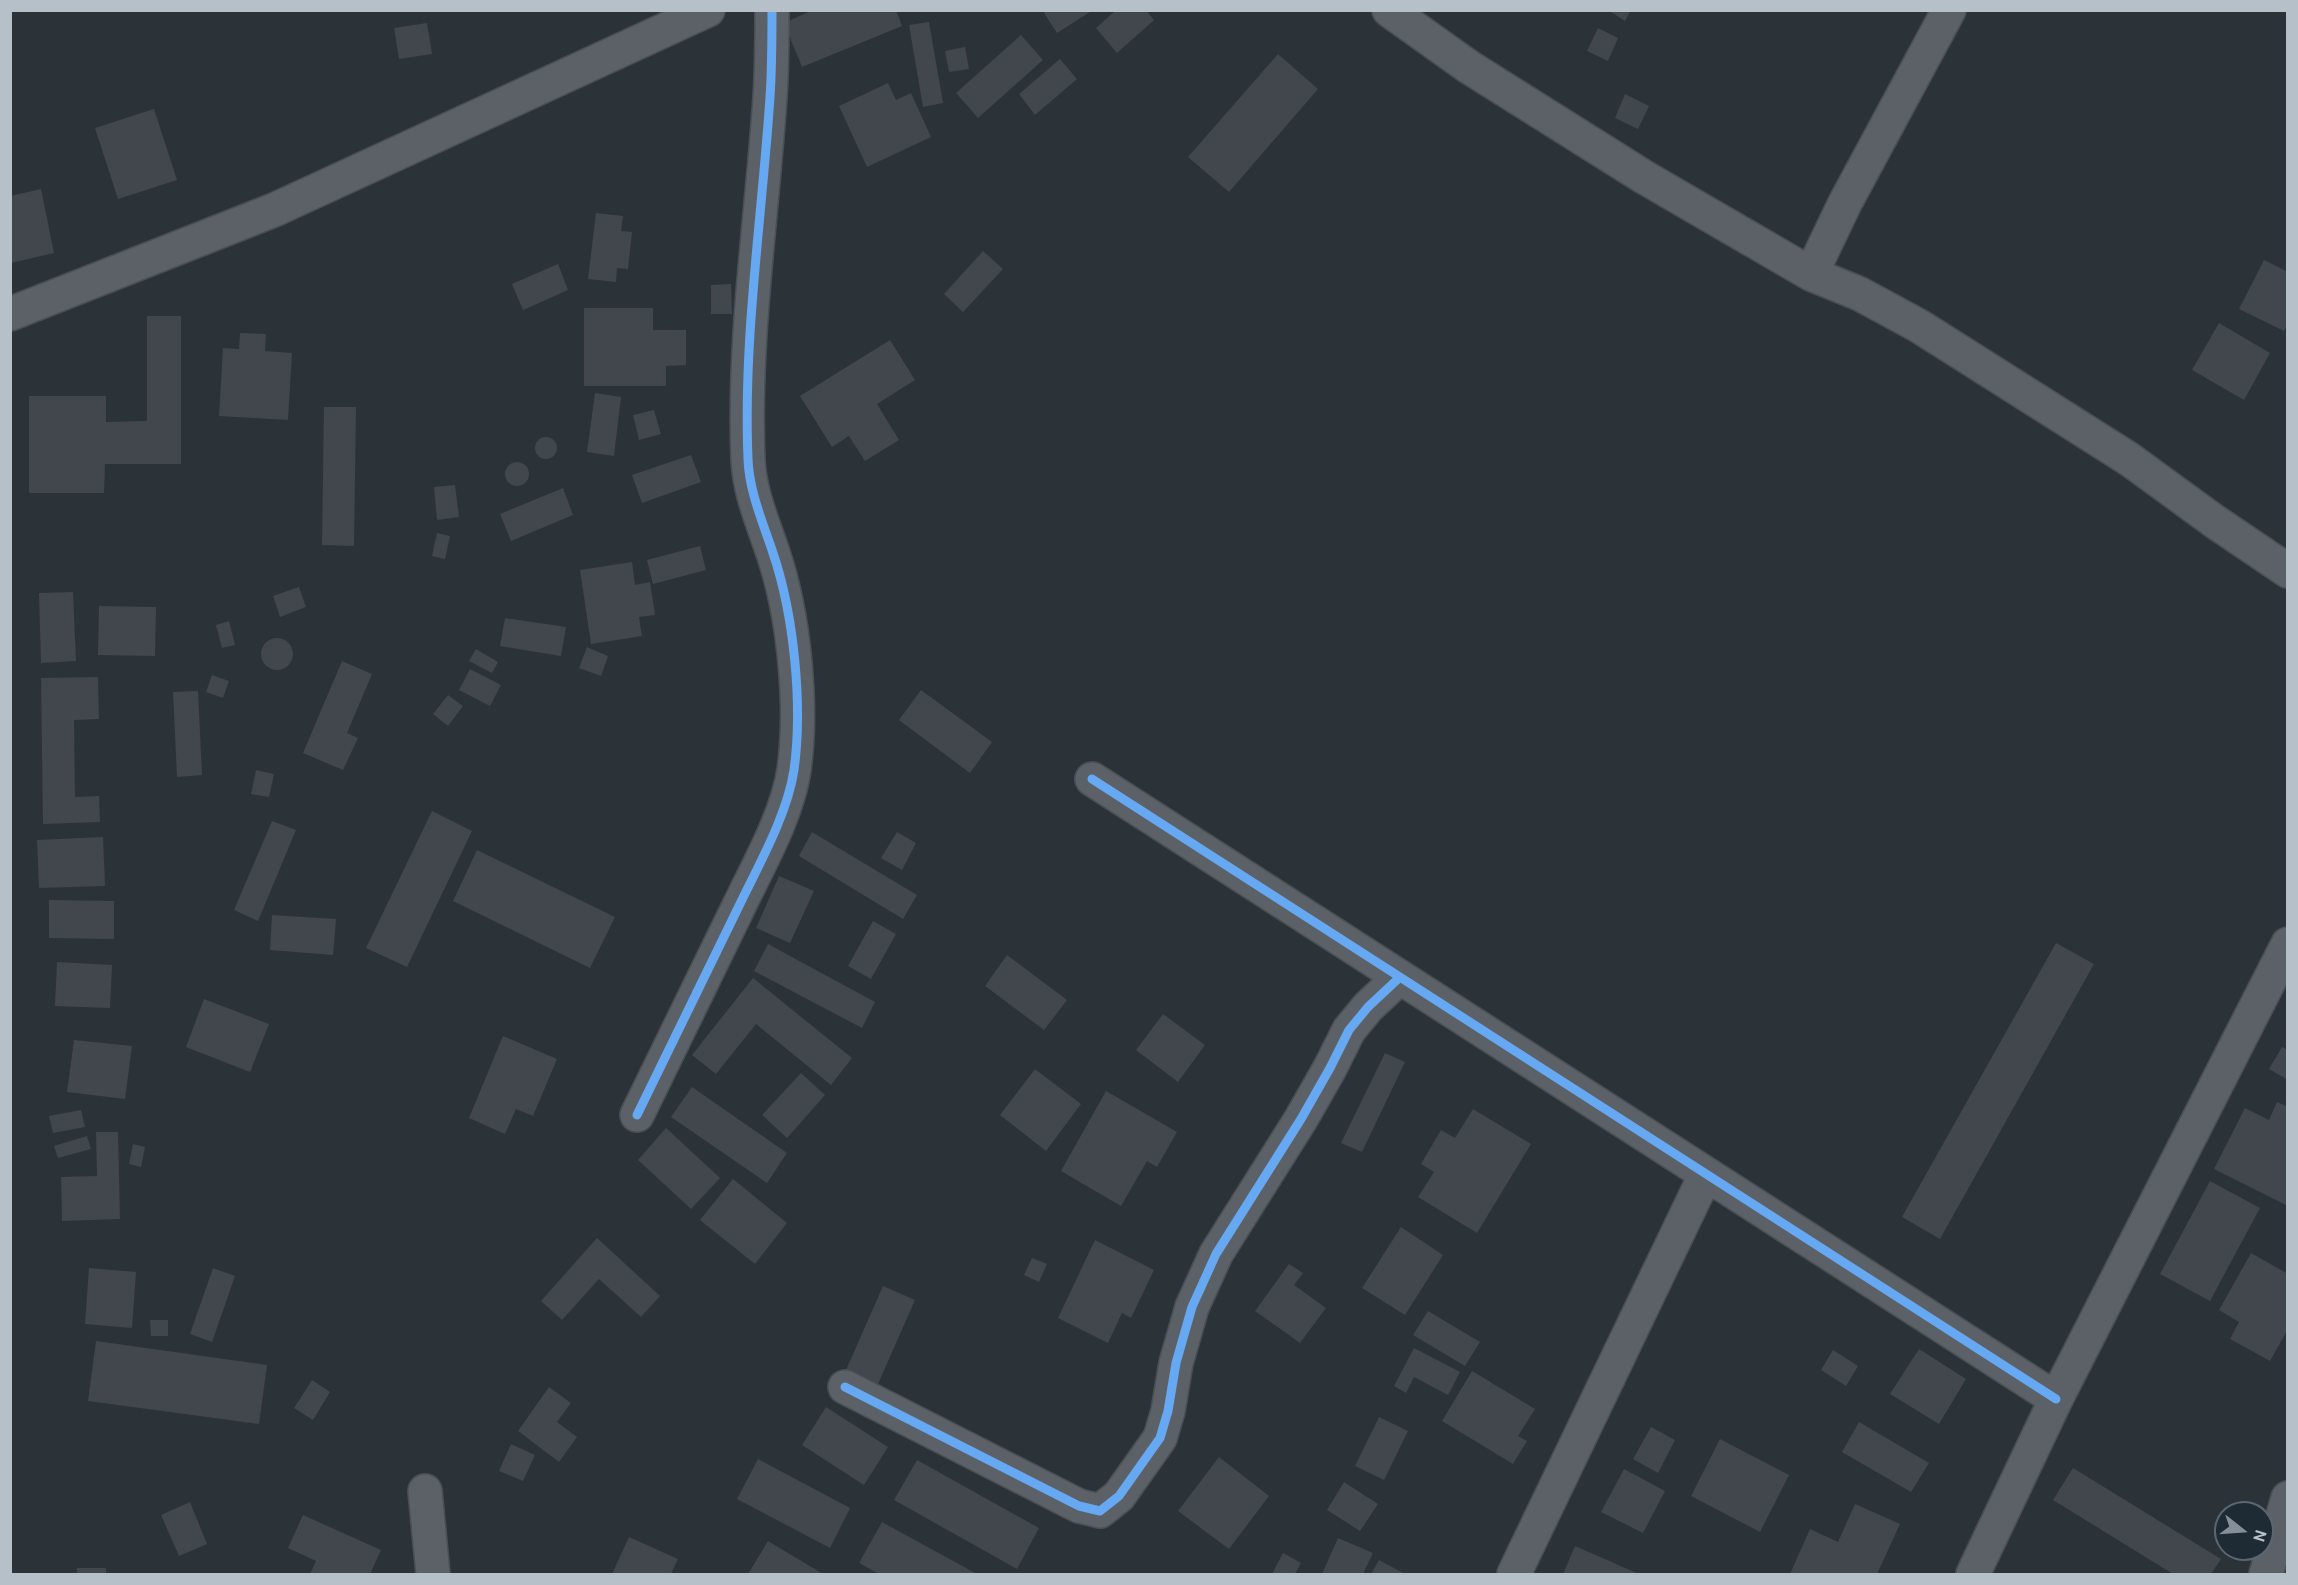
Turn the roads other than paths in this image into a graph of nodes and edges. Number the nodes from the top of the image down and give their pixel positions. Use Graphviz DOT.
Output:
graph roads {
  1 [pos="708,10"];
  2 [pos="772,10"];
  3 [pos="1389,10"];
  4 [pos="1949,10"];
  5 [pos="1811,274"];
  6 [pos="10,314"];
  7 [pos="2288,571"];
  8 [pos="1092,779"];
  9 [pos="2288,944"];
  10 [pos="1400,977"];
  11 [pos="637,1115"];
  12 [pos="1706,1174"];
  13 [pos="845,1387"];
  14 [pos="2056,1399"];
  15 [pos="425,1491"];
  16 [pos="2288,1498"];
  17 [pos="433,1575"];
  18 [pos="1514,1575"];
  19 [pos="1973,1575"];
  20 [pos="2266,1575"];
  1 -- 6 [label="street"];
  2 -- 11 [label="street"];
  3 -- 5 [label="street"];
  4 -- 5 [label="street"];
  5 -- 7 [label="street"];
  8 -- 10 [label="street"];
  9 -- 14 [label="street"];
  10 -- 12 [label="street"];
  10 -- 13 [label="street"];
  12 -- 14 [label="street"];
  12 -- 18 [label="street"];
  14 -- 19 [label="street"];
  15 -- 17 [label="street"];
  16 -- 20 [label="street"];
}
